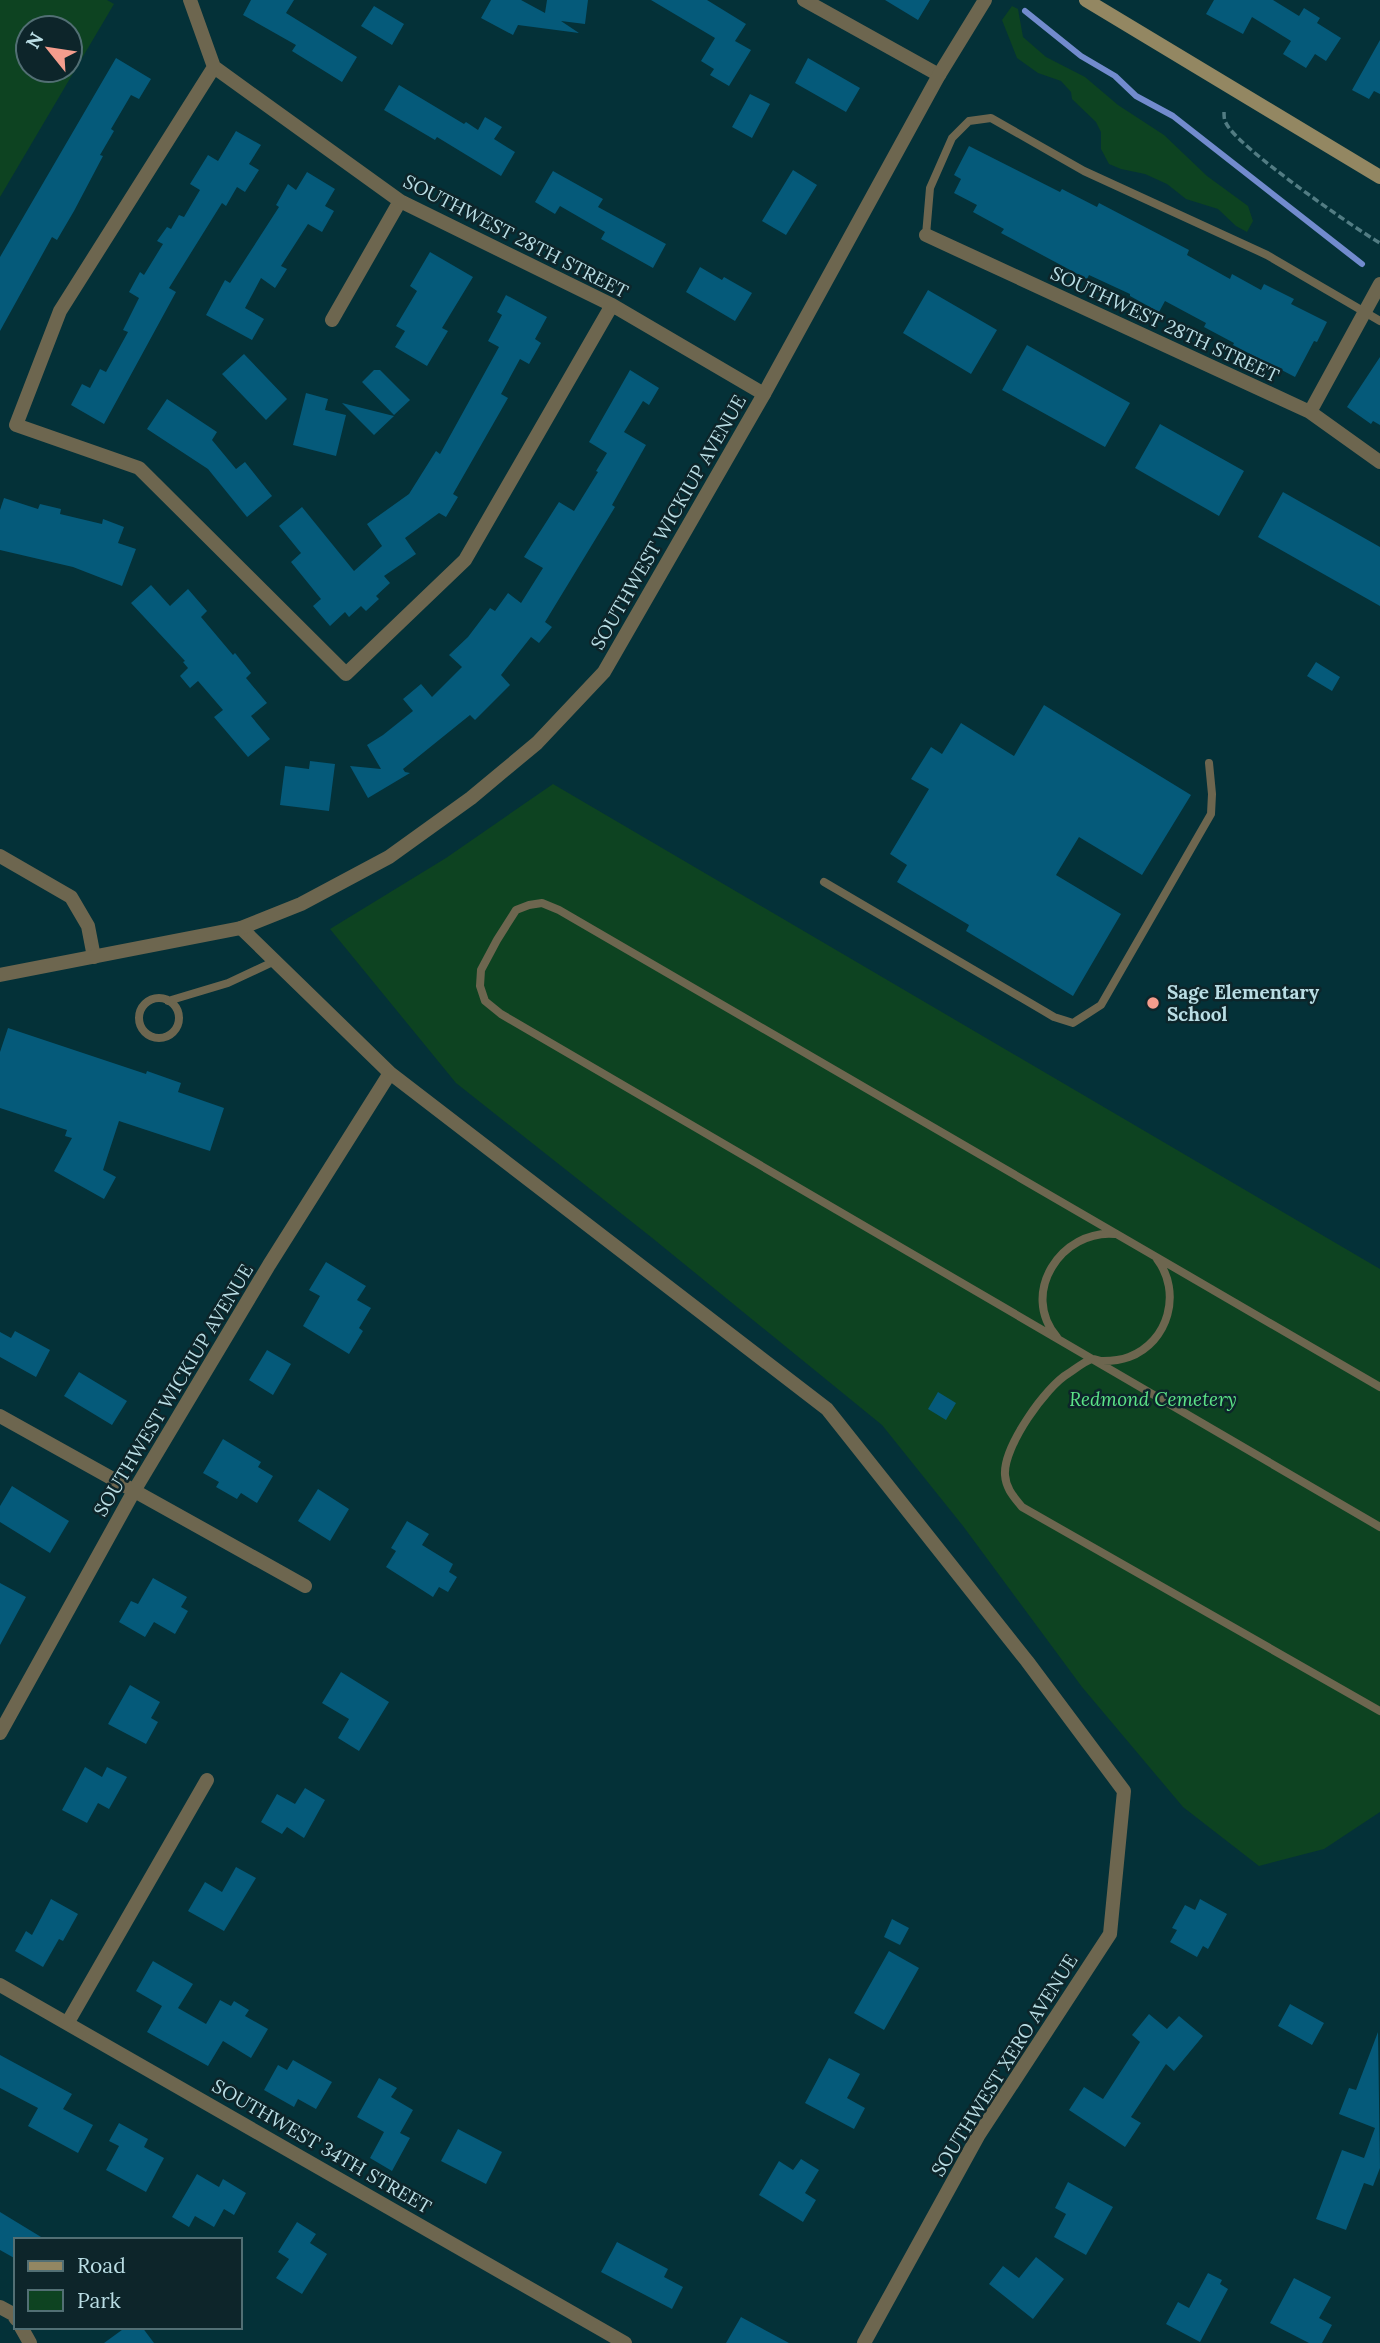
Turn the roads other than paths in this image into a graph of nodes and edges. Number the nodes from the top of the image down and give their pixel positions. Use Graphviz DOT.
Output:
graph roads {
  1 [pos="190,0"];
  2 [pos="804,0"];
  3 [pos="985,0"];
  4 [pos="1086,0"];
  5 [pos="214,67"];
  6 [pos="939,75"];
  7 [pos="1380,177"];
  8 [pos="400,201"];
  9 [pos="926,235"];
  10 [pos="1380,284"];
  11 [pos="612,306"];
  12 [pos="1366,311"];
  13 [pos="332,320"];
  14 [pos="1380,321"];
  15 [pos="764,394"];
  16 [pos="1310,412"];
  17 [pos="1380,462"];
  18 [pos="1209,763"];
  19 [pos="0,856"];
  20 [pos="824,882"];
  21 [pos="241,928"];
  22 [pos="94,957"];
  23 [pos="275,961"];
  24 [pos="0,975"];
  25 [pos="168,1001"];
  26 [pos="390,1073"];
  27 [pos="1118,1235"];
  28 [pos="1155,1256"];
  29 [pos="1059,1340"];
  30 [pos="1093,1359"];
  31 [pos="1380,1387"];
  32 [pos="0,1416"];
  33 [pos="134,1491"];
  34 [pos="1380,1527"];
  35 [pos="305,1586"];
  36 [pos="1380,1711"];
  37 [pos="4,1716"];
  38 [pos="0,1734"];
  39 [pos="207,1780"];
  40 [pos="0,1985"];
  41 [pos="68,2022"];
  42 [pos="625,2343"];
  43 [pos="864,2343"];
  1 -- 5 [label="street"];
  2 -- 6 [label="street"];
  3 -- 6 [label="street, SOUTHWEST WICKIUP AVENUE"];
  4 -- 7 [label="main road"];
  5 -- 8 [label="street, SOUTHWEST 28TH STREET"];
  5 -- 11 [label="street"];
  6 -- 15 [label="street, SOUTHWEST WICKIUP AVENUE"];
  8 -- 11 [label="street, SOUTHWEST 28TH STREET"];
  8 -- 13 [label="street"];
  9 -- 12 [label="lane"];
  9 -- 16 [label="street, SOUTHWEST 28TH STREET"];
  10 -- 12 [label="street"];
  11 -- 15 [label="street, SOUTHWEST 28TH STREET"];
  12 -- 14 [label="lane"];
  12 -- 16 [label="street"];
  15 -- 21 [label="street, SOUTHWEST WICKIUP AVENUE"];
  16 -- 17 [label="street, SOUTHWEST 28TH STREET"];
  18 -- 20 [label="lane"];
  19 -- 22 [label="street"];
  21 -- 22 [label="street, SOUTHWEST WICKIUP AVENUE"];
  21 -- 23 [label="street"];
  22 -- 24 [label="street, SOUTHWEST WICKIUP AVENUE"];
  23 -- 25 [label="lane"];
  23 -- 26 [label="street"];
  25 -- 25 [label="lane"];
  26 -- 33 [label="street, SOUTHWEST WICKIUP AVENUE"];
  26 -- 43 [label="street, SOUTHWEST XERO AVENUE"];
  27 -- 28 [label="lane"];
  27 -- 29 [label="lane"];
  27 -- 29 [label="lane"];
  28 -- 30 [label="lane"];
  28 -- 31 [label="lane"];
  29 -- 30 [label="lane"];
  30 -- 34 [label="lane"];
  30 -- 36 [label="lane"];
  32 -- 33 [label="street"];
  33 -- 35 [label="street"];
  33 -- 37 [label="street, SOUTHWEST WICKIUP AVENUE"];
  37 -- 38 [label="street, SOUTHWEST WICKIUP AVENUE"];
  39 -- 41 [label="street"];
  40 -- 41 [label="street, SOUTHWEST 34TH STREET"];
  41 -- 42 [label="street, SOUTHWEST 34TH STREET"];
}
